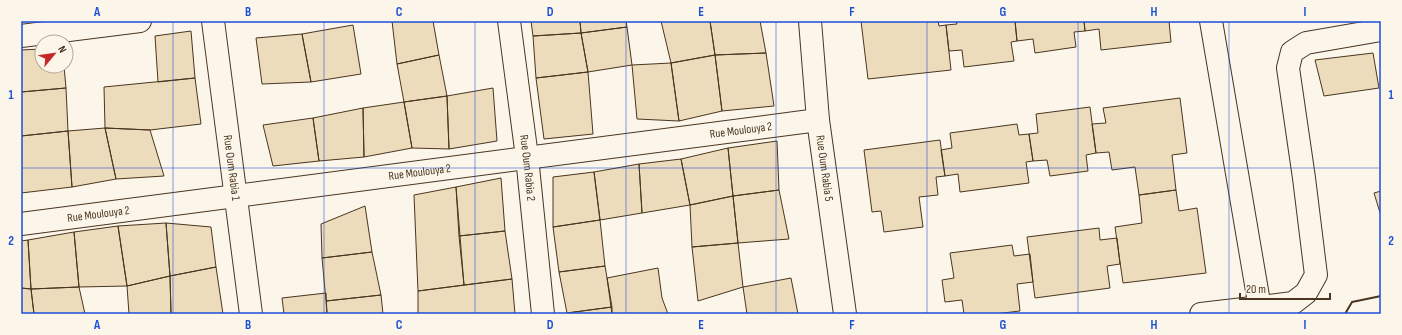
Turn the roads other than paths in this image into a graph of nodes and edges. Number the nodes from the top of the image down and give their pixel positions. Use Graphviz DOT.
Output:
graph roads {
  1 [pos="140,21"];
  2 [pos="213,21"];
  3 [pos="509,21"];
  4 [pos="810,21"];
  5 [pos="1211,21"];
  6 [pos="1381,30"];
  7 [pos="21,36"];
  8 [pos="818,120"];
  9 [pos="527,158"];
  10 [pos="236,196"];
  11 [pos="21,224"];
  12 [pos="1260,311"];
  13 [pos="251,314"];
  14 [pos="543,314"];
  15 [pos="845,314"];
  16 [pos="1202,314"];
  1 -- 7 [label="street"];
  2 -- 10 [label="street, Rue Oum Rabia 1"];
  3 -- 9 [label="street, Rue Oum Rabia 2"];
  4 -- 8 [label="street, Rue Oum Rabia 5"];
  5 -- 12 [label="street"];
  6 -- 12 [label="street"];
  8 -- 9 [label="street, Rue Moulouya 2"];
  8 -- 15 [label="street, Rue Oum Rabia 5"];
  9 -- 10 [label="street, Rue Moulouya 2"];
  9 -- 14 [label="street, Rue Oum Rabia 2"];
  10 -- 11 [label="street, Rue Moulouya 2"];
  10 -- 13 [label="street, Rue Oum Rabia 1"];
  12 -- 16 [label="street"];
}
